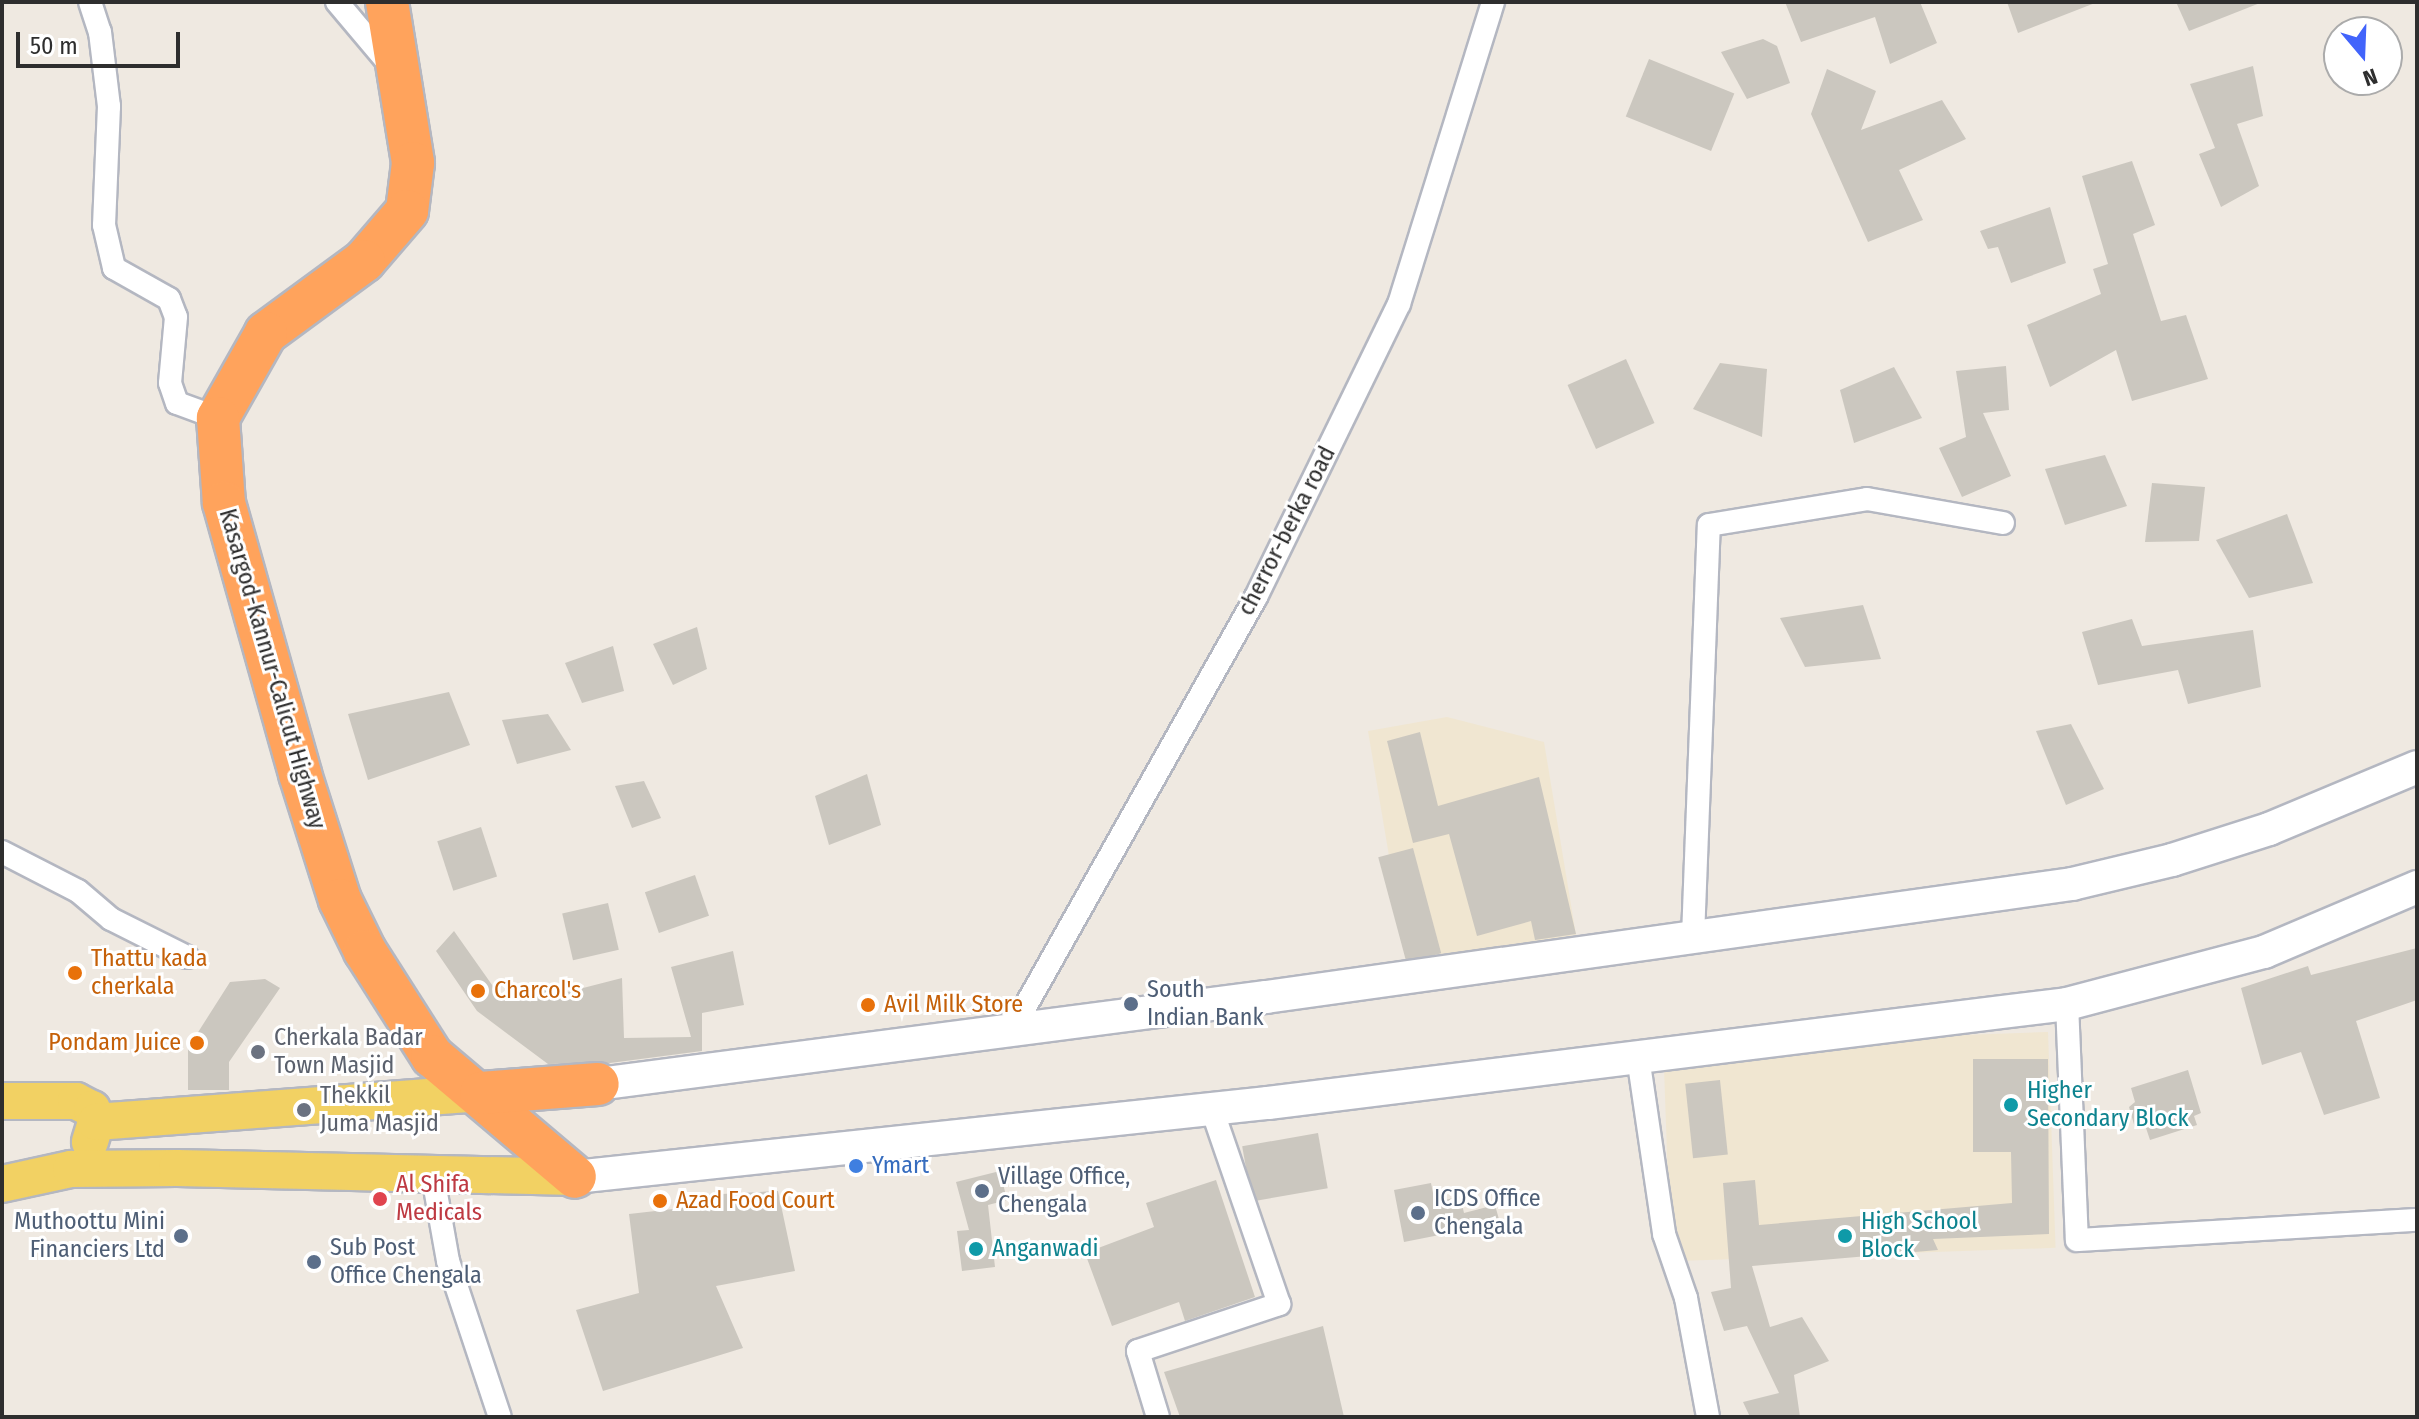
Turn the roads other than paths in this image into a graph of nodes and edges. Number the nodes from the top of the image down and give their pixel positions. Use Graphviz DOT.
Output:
graph roads {
  1 [pos="90,2"];
  2 [pos="337,2"];
  3 [pos="387,2"];
  4 [pos="1493,2"];
  5 [pos="398,75"];
  6 [pos="218,418"];
  7 [pos="2003,523"];
  8 [pos="2417,767"];
  9 [pos="2,852"];
  10 [pos="2417,887"];
  11 [pos="1693,937"];
  12 [pos="187,957"];
  13 [pos="2067,1004"];
  14 [pos="1012,1030"];
  15 [pos="1638,1057"];
  16 [pos="598,1084"];
  17 [pos="481,1093"];
  18 [pos="2,1101"];
  19 [pos="1212,1109"];
  20 [pos="96,1122"];
  21 [pos="71,1169"];
  22 [pos="432,1171"];
  23 [pos="575,1177"];
  24 [pos="2,1184"];
  25 [pos="2417,1220"];
  26 [pos="500,1417"];
  27 [pos="1158,1417"];
  28 [pos="1708,1417"];
  1 -- 6 [label="street"];
  2 -- 5 [label="street"];
  3 -- 5 [label="highway"];
  4 -- 14 [label="street, cherror-berka road"];
  5 -- 6 [label="highway"];
  6 -- 17 [label="highway, Kasargod-Kannur-Calicut Highway"];
  7 -- 11 [label="street"];
  8 -- 11 [label="street"];
  9 -- 12 [label="street"];
  10 -- 13 [label="street"];
  11 -- 14 [label="street"];
  13 -- 15 [label="street"];
  13 -- 25 [label="street"];
  14 -- 16 [label="street"];
  15 -- 19 [label="street"];
  15 -- 28 [label="street"];
  16 -- 17 [label="highway"];
  17 -- 20 [label="main road"];
  17 -- 23 [label="highway, Kasargod-Kannur-Calicut Highway"];
  18 -- 20 [label="main road"];
  19 -- 23 [label="street"];
  19 -- 27 [label="street"];
  20 -- 21 [label="main road"];
  21 -- 22 [label="main road"];
  21 -- 24 [label="main road"];
  22 -- 23 [label="main road"];
  22 -- 26 [label="street"];
}
